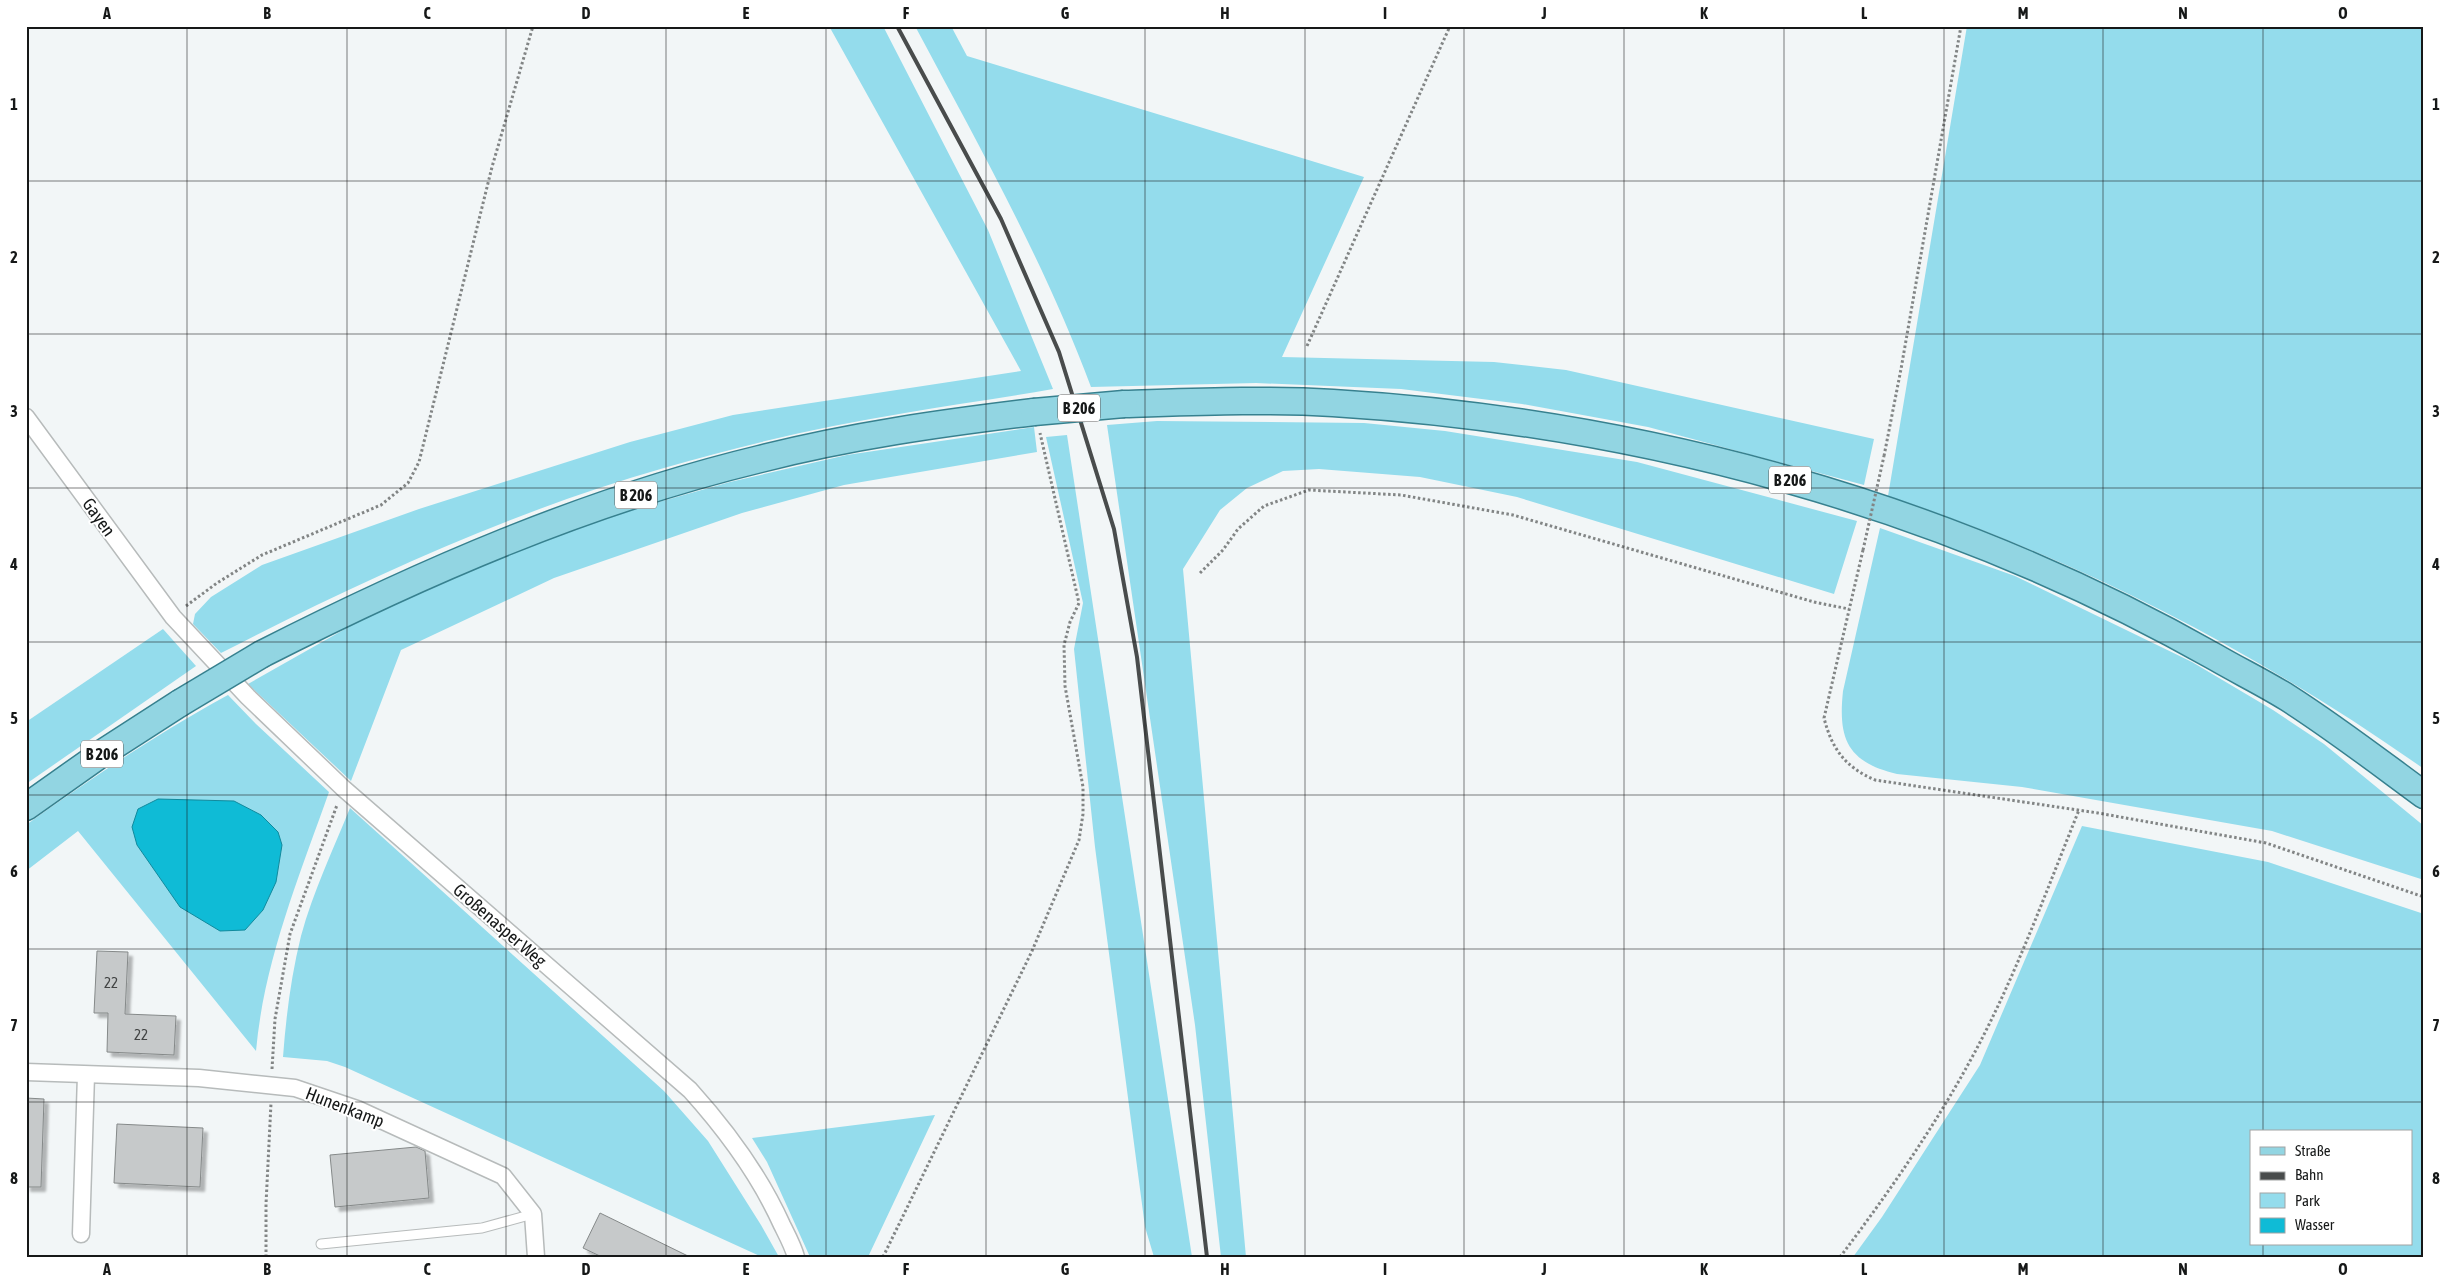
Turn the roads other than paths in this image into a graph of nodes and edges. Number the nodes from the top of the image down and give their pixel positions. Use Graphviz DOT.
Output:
graph roads {
  1 [pos="26,418"];
  2 [pos="172,617"];
  3 [pos="2424,795"];
  4 [pos="26,808"];
  5 [pos="26,1072"];
  6 [pos="86,1075"];
  7 [pos="533,1214"];
  8 [pos="81,1234"];
  9 [pos="321,1244"];
  10 [pos="536,1257"];
  11 [pos="796,1257"];
  1 -- 2 [label="street, Gayen"];
  2 -- 11 [label="street, Großenasper Weg"];
  3 -- 4 [label="main road, B 206, bridge"];
  5 -- 6 [label="street, Hunenkamp"];
  6 -- 7 [label="street, Hunenkamp"];
  6 -- 8 [label="street"];
  7 -- 9 [label="lane"];
  7 -- 10 [label="street"];
}
